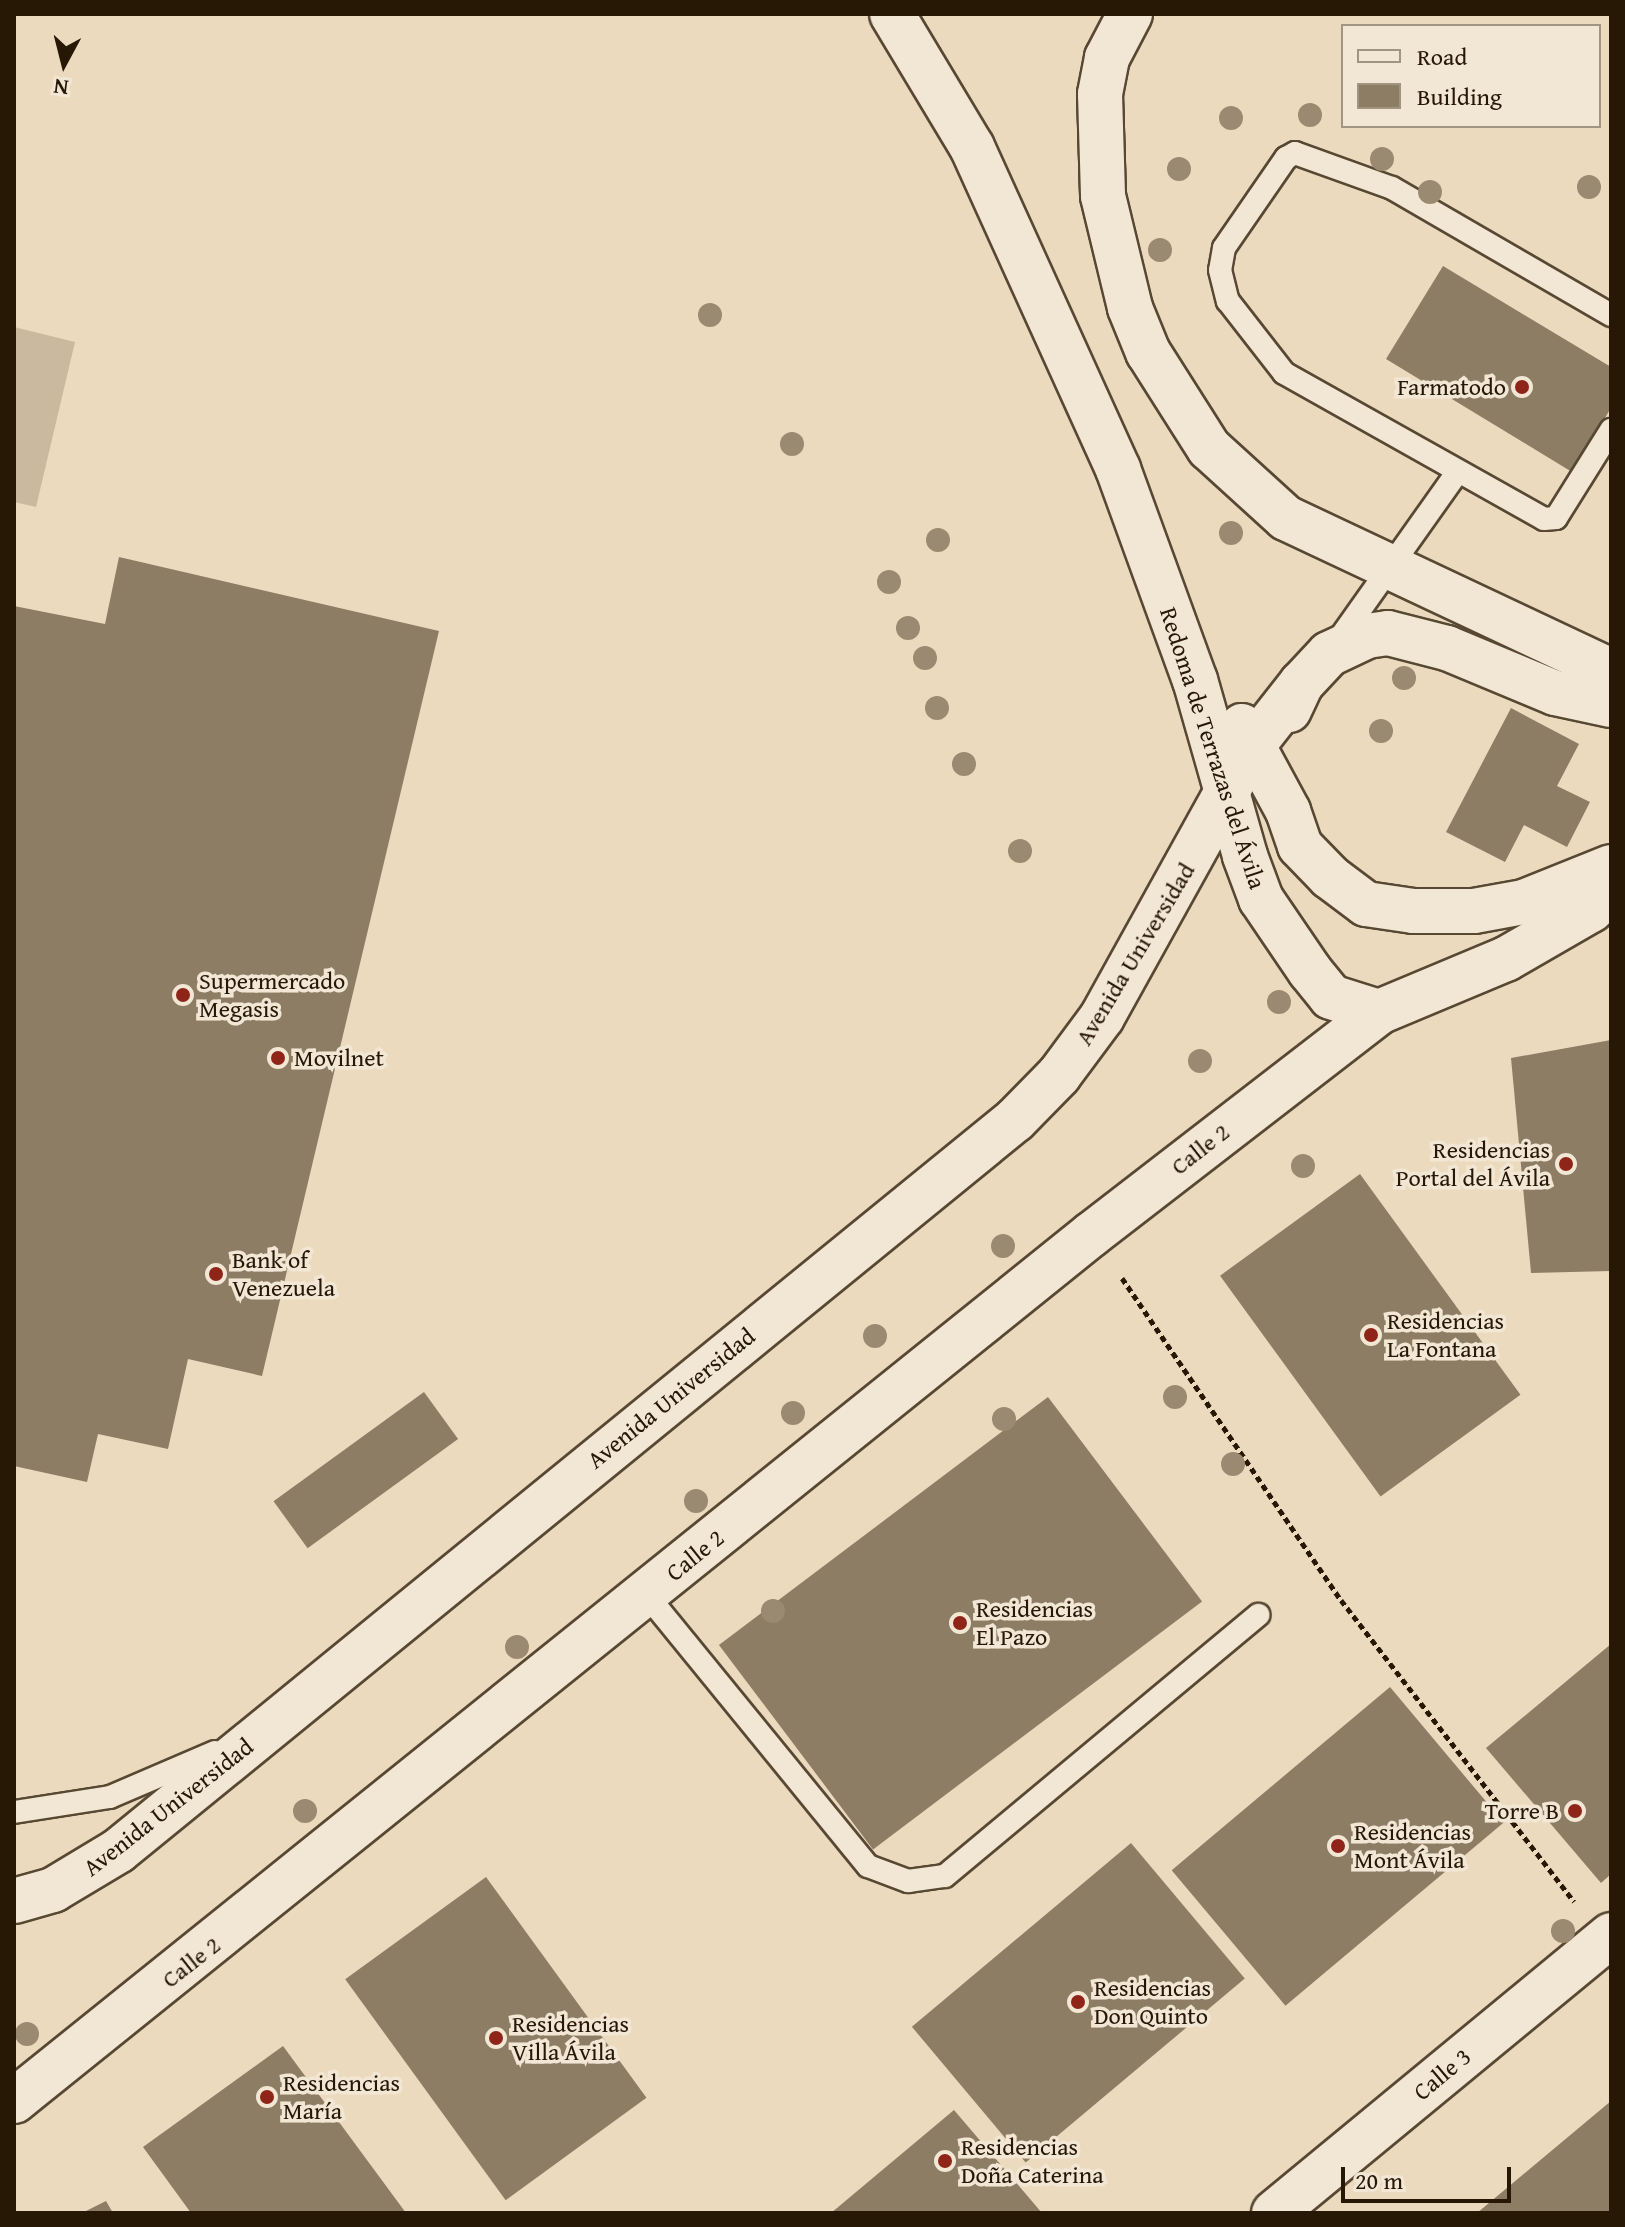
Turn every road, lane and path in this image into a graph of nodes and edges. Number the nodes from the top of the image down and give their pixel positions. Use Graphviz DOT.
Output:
graph roads {
  1 [pos="892,14"];
  2 [pos="1130,14"];
  3 [pos="1611,315"];
  4 [pos="1611,430"];
  5 [pos="1457,473"];
  6 [pos="1375,563"];
  7 [pos="1164,597"];
  8 [pos="1315,669"];
  9 [pos="1609,692"];
  10 [pos="1253,745"];
  11 [pos="1227,796"];
  12 [pos="1288,811"];
  13 [pos="1611,867"];
  14 [pos="1611,891"];
  15 [pos="1379,1012"];
  16 [pos="1092,1234"];
  17 [pos="646,1594"];
  18 [pos="1258,1615"];
  19 [pos="271,1726"];
  20 [pos="14,1812"];
  21 [pos="14,1901"];
  22 [pos="1607,1938"];
  23 [pos="14,2101"];
  24 [pos="1274,2213"];
  1 -- 7 [label="street"];
  2 -- 6 [label="street"];
  3 -- 5 [label="lane"];
  4 -- 5 [label="lane"];
  5 -- 6 [label="lane"];
  6 -- 8 [label="lane"];
  6 -- 9 [label="street"];
  7 -- 10 [label="street, Redoma de Terrazas del Ávila"];
  7 -- 11 [label="street, Redoma de Terrazas del Ávila"];
  8 -- 9 [label="street"];
  8 -- 10 [label="street, Avenida Universidad"];
  8 -- 12 [label="street, Redoma de Terrazas del Ávila"];
  10 -- 11 [label="street, Avenida Universidad"];
  10 -- 12 [label="street, Redoma de Terrazas del Ávila"];
  11 -- 15 [label="street, Redoma de Terrazas del Ávila"];
  11 -- 19 [label="street, Avenida Universidad"];
  12 -- 13 [label="street, Redoma de Terrazas del Ávila"];
  14 -- 15 [label="street"];
  15 -- 16 [label="street, Calle 2"];
  16 -- 17 [label="street, Calle 2"];
  16 -- 22 [label="path"];
  17 -- 18 [label="lane"];
  17 -- 23 [label="street, Calle 2"];
  19 -- 20 [label="lane"];
  19 -- 21 [label="street, Avenida Universidad"];
  22 -- 24 [label="street, Calle 3"];
}
